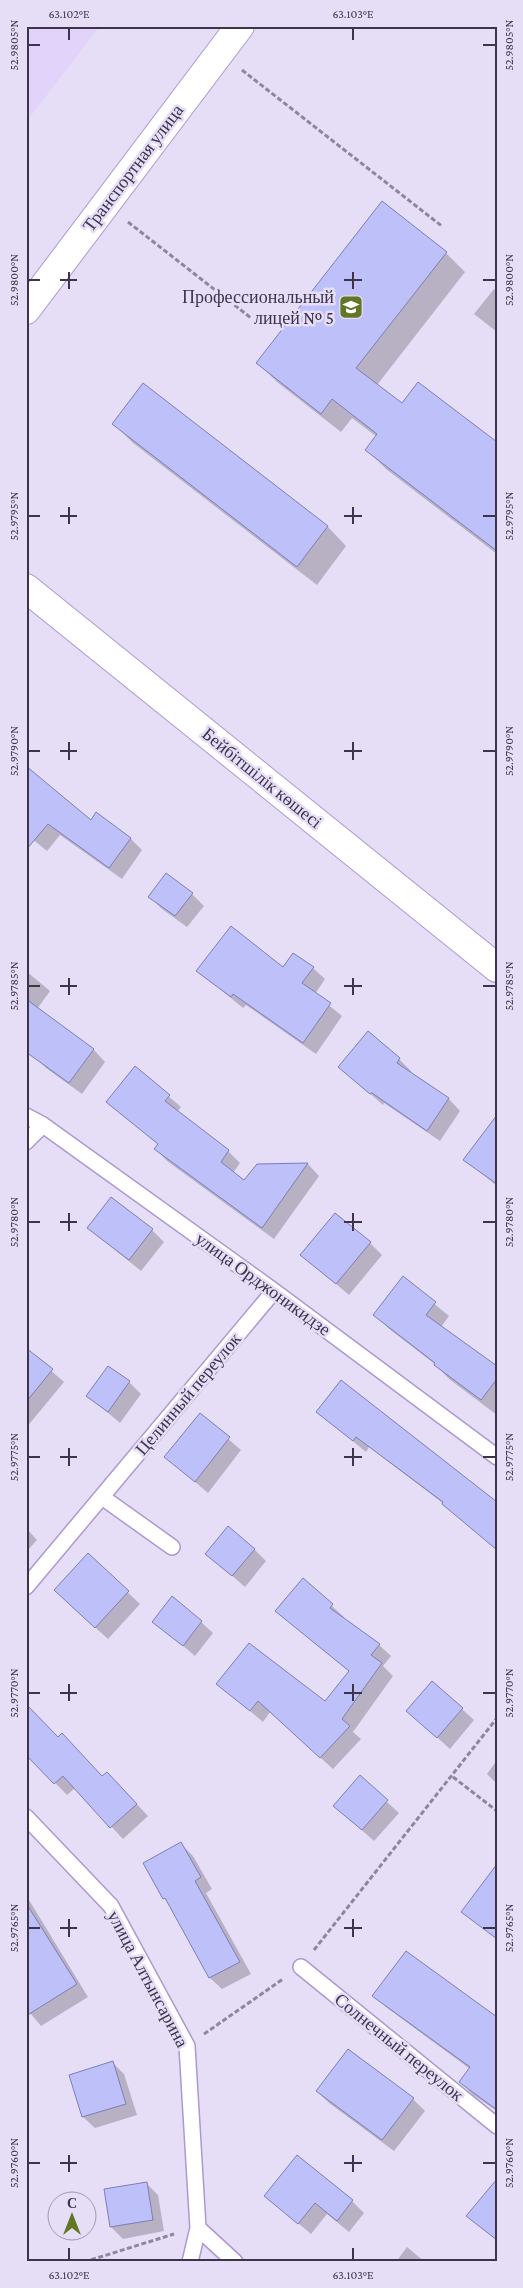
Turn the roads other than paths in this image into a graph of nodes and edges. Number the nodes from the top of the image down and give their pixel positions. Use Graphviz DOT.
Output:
graph roads {
  1 [pos="240,26"];
  2 [pos="26,310"];
  3 [pos="26,588"];
  4 [pos="497,968"];
  5 [pos="26,1116"];
  6 [pos="43,1125"];
  7 [pos="26,1142"];
  8 [pos="274,1291"];
  9 [pos="497,1456"];
  10 [pos="102,1497"];
  11 [pos="172,1547"];
  12 [pos="26,1587"];
  13 [pos="26,1817"];
  14 [pos="301,1967"];
  15 [pos="497,2126"];
  16 [pos="198,2228"];
  17 [pos="190,2262"];
  18 [pos="235,2262"];
  1 -- 2 [label="street, Транспортная улица"];
  3 -- 4 [label="street, Бейбітшілік көшесі"];
  5 -- 6 [label="lane, улица Орджоникидзе"];
  6 -- 7 [label="lane"];
  6 -- 8 [label="lane, улица Орджоникидзе"];
  8 -- 9 [label="lane, улица Орджоникидзе"];
  8 -- 10 [label="lane, Целинный переулок"];
  10 -- 11 [label="lane"];
  10 -- 12 [label="lane, Целинный переулок"];
  13 -- 16 [label="lane, улица Алтынсарина"];
  14 -- 15 [label="lane, Солнечный переулок"];
  16 -- 17 [label="lane, улица Алтынсарина"];
  16 -- 18 [label="lane"];
}
